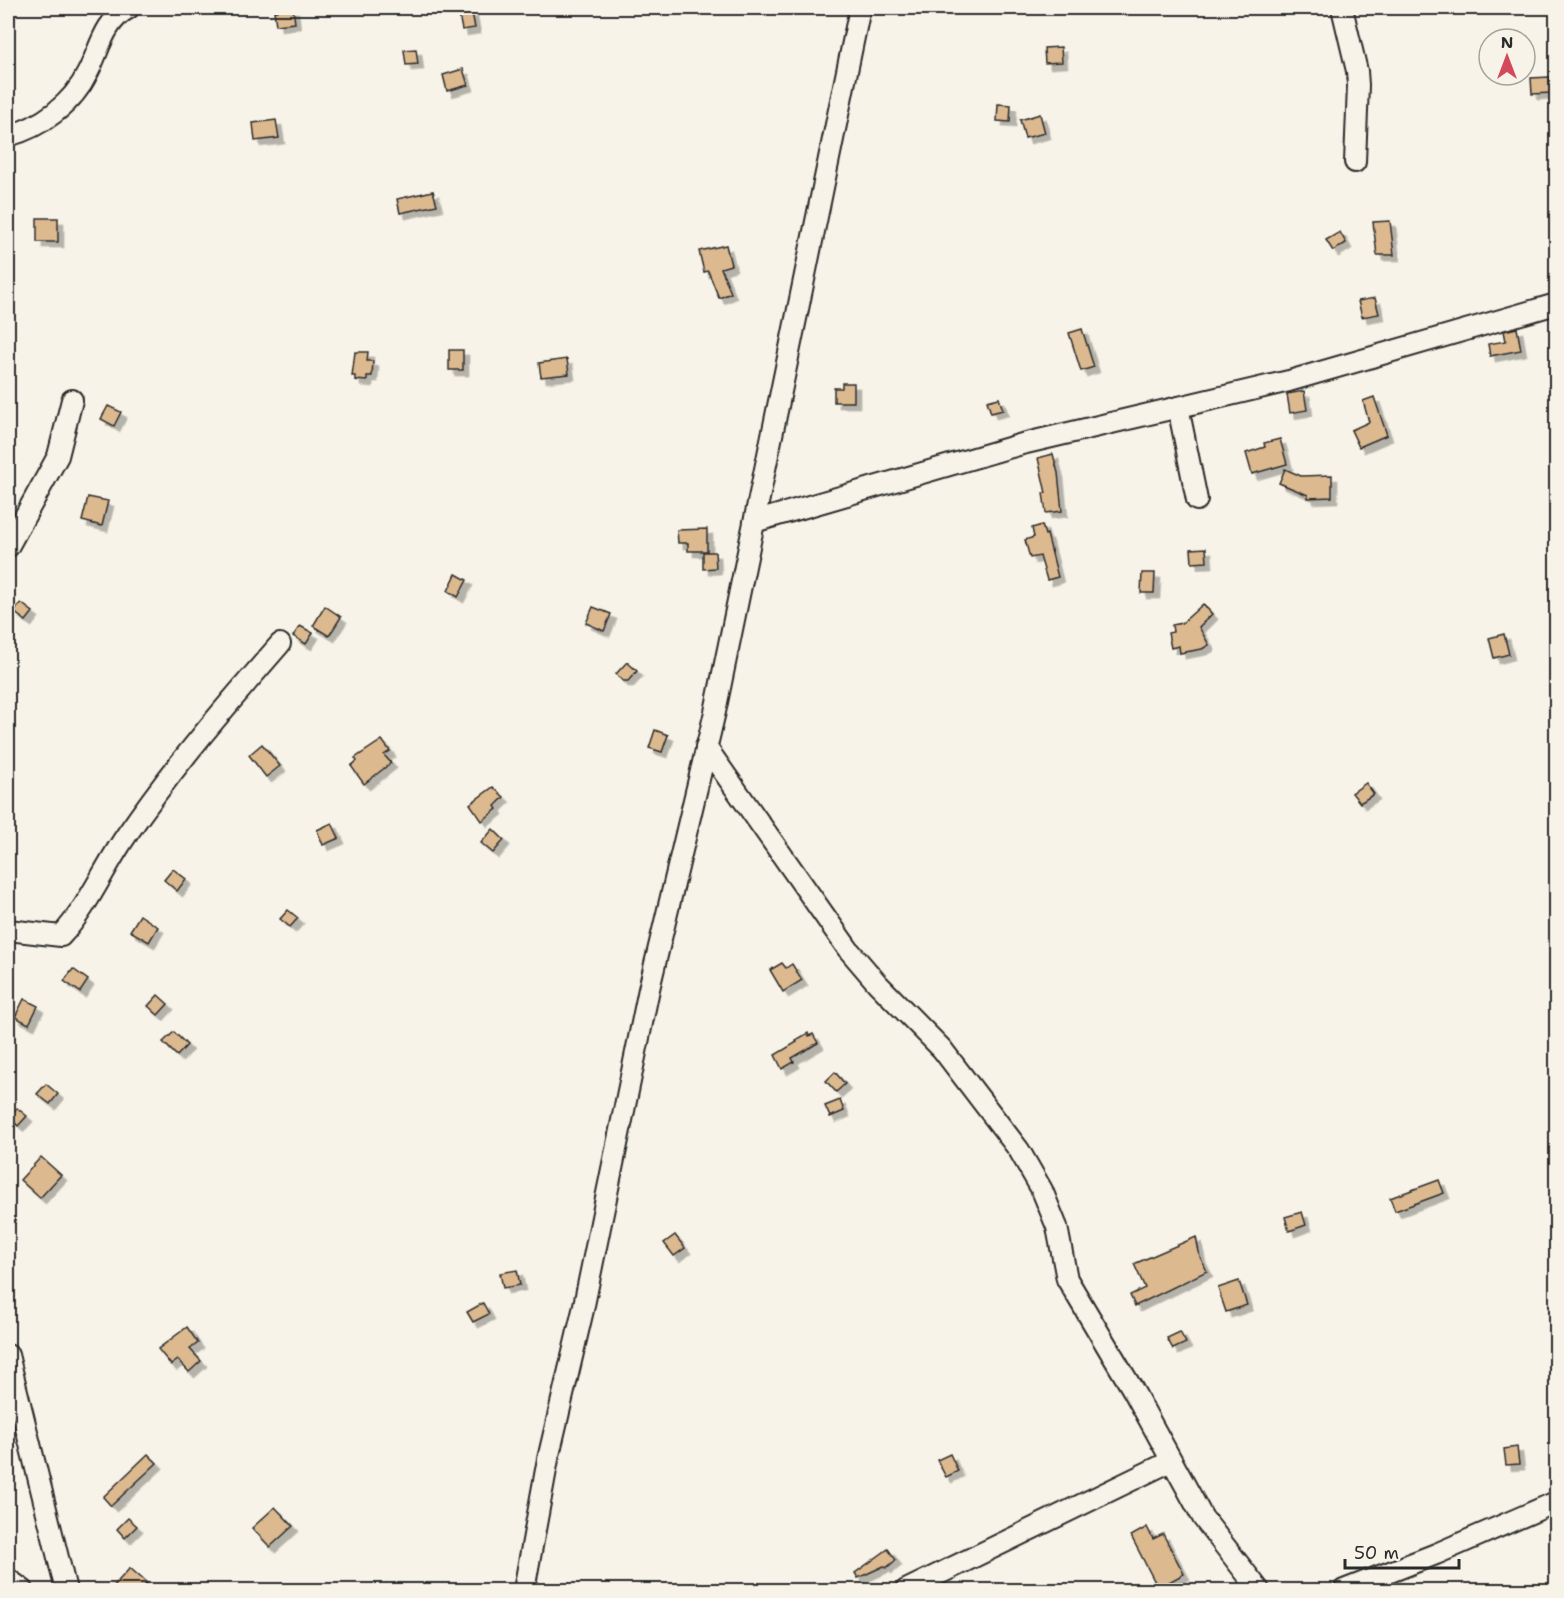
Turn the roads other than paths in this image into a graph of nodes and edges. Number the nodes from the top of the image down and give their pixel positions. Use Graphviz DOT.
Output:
graph roads {
  1 [pos="129,8"];
  2 [pos="860,8"];
  3 [pos="1342,8"];
  4 [pos="8,136"];
  5 [pos="1355,162"];
  6 [pos="1557,304"];
  7 [pos="72,400"];
  8 [pos="1178,407"];
  9 [pos="1197,500"];
  10 [pos="754,522"];
  11 [pos="8,547"];
  12 [pos="280,644"];
  13 [pos="706,747"];
  14 [pos="8,930"];
  15 [pos="8,1354"];
  16 [pos="1171,1461"];
  17 [pos="1557,1502"];
  18 [pos="8,1579"];
  19 [pos="23,1590"];
  20 [pos="66,1590"];
  21 [pos="524,1590"];
  22 [pos="906,1590"];
  23 [pos="1259,1590"];
  24 [pos="1344,1590"];
  1 -- 4 [label="street"];
  2 -- 10 [label="street"];
  3 -- 5 [label="street"];
  6 -- 8 [label="street"];
  7 -- 11 [label="street"];
  8 -- 9 [label="street"];
  8 -- 10 [label="street"];
  10 -- 13 [label="street"];
  12 -- 14 [label="street"];
  13 -- 16 [label="street"];
  13 -- 21 [label="street"];
  15 -- 20 [label="street"];
  16 -- 22 [label="street"];
  16 -- 23 [label="street"];
  17 -- 24 [label="street"];
  18 -- 19 [label="street"];
}
